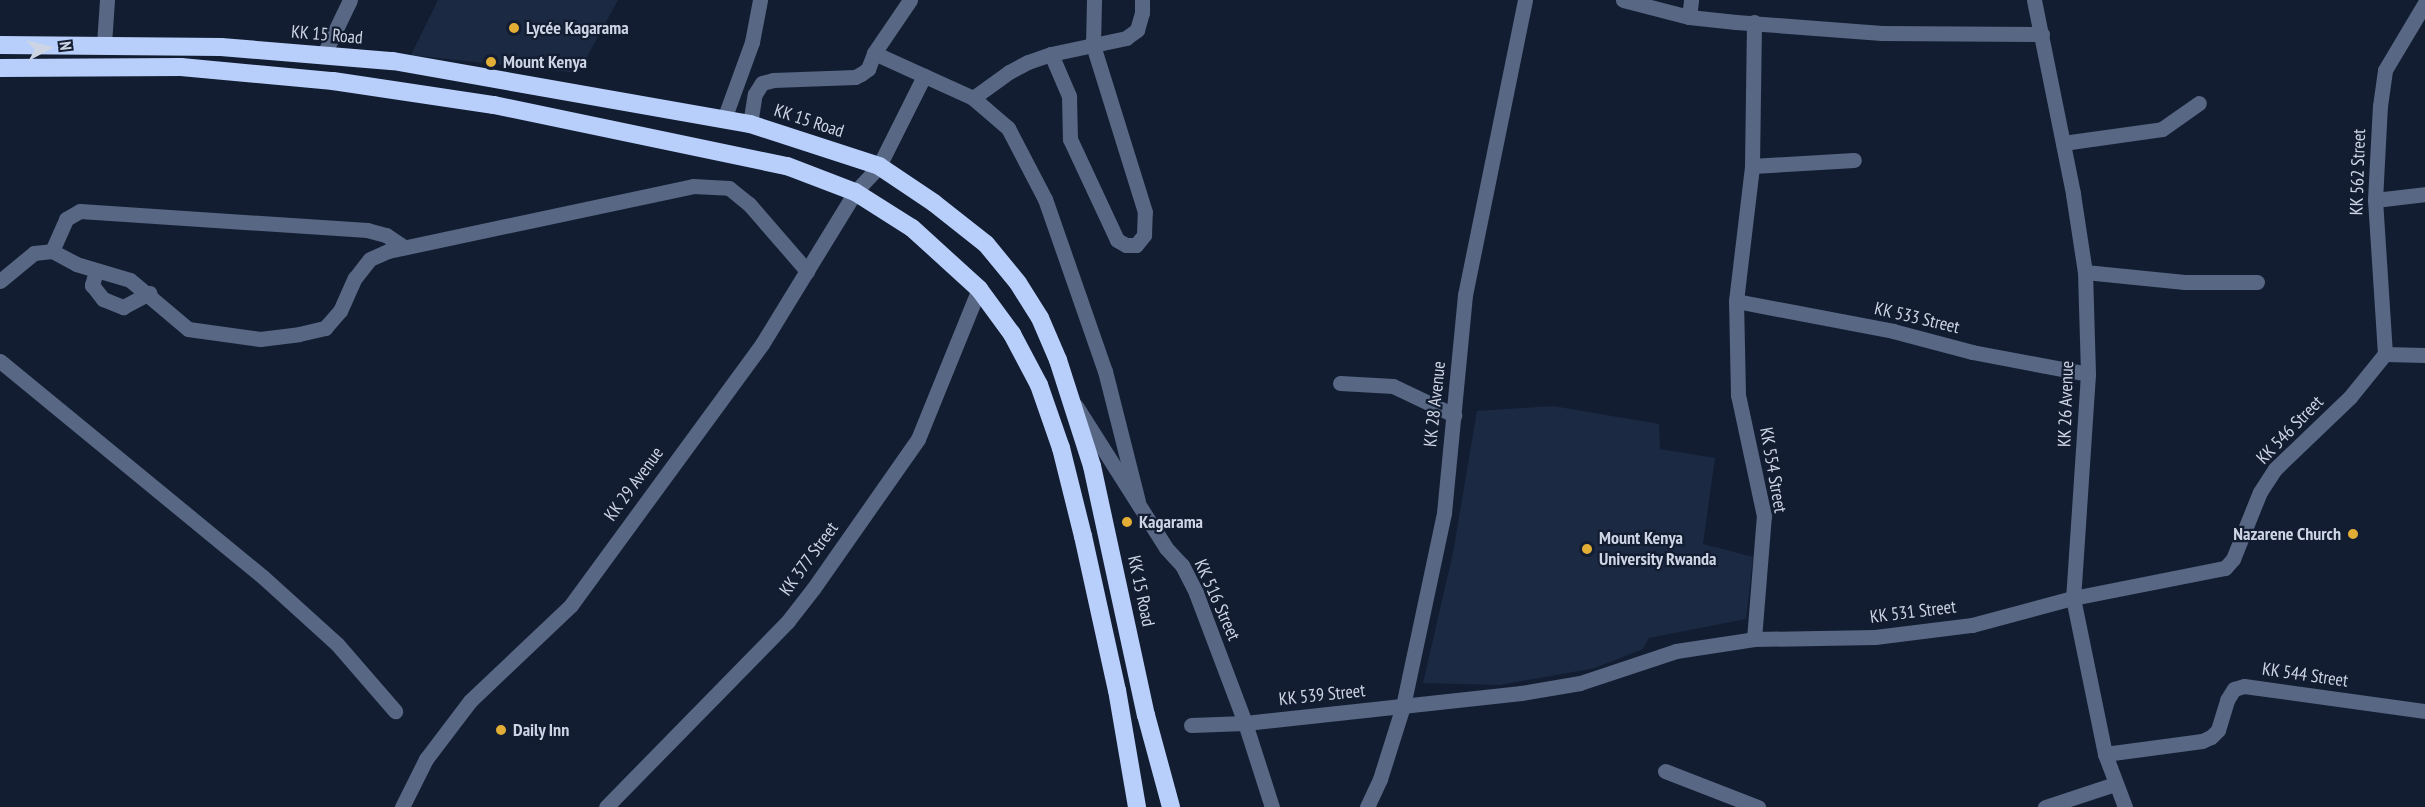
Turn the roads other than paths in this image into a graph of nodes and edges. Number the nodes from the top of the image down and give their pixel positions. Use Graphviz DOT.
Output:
graph roads {
  1 [pos="107,0"];
  2 [pos="350,0"];
  3 [pos="760,0"];
  4 [pos="910,0"];
  5 [pos="1094,0"];
  6 [pos="1142,0"];
  7 [pos="1525,0"];
  8 [pos="1623,0"];
  9 [pos="1691,0"];
  10 [pos="2034,0"];
  11 [pos="2425,3"];
  12 [pos="1689,17"];
  13 [pos="1754,22"];
  14 [pos="2042,34"];
  15 [pos="104,44"];
  16 [pos="0,45"];
  17 [pos="1093,45"];
  18 [pos="874,52"];
  19 [pos="1051,54"];
  20 [pos="323,56"];
  21 [pos="0,68"];
  22 [pos="924,76"];
  23 [pos="973,98"];
  24 [pos="2199,103"];
  25 [pos="724,119"];
  26 [pos="750,124"];
  27 [pos="2063,143"];
  28 [pos="1854,160"];
  29 [pos="879,166"];
  30 [pos="1752,166"];
  31 [pos="855,192"];
  32 [pos="2425,194"];
  33 [pos="2375,200"];
  34 [pos="404,247"];
  35 [pos="52,251"];
  36 [pos="96,271"];
  37 [pos="807,271"];
  38 [pos="2085,272"];
  39 [pos="0,281"];
  40 [pos="2257,282"];
  41 [pos="979,289"];
  42 [pos="149,293"];
  43 [pos="1736,301"];
  44 [pos="2385,354"];
  45 [pos="2425,355"];
  46 [pos="0,361"];
  47 [pos="2088,374"];
  48 [pos="1340,383"];
  49 [pos="1071,397"];
  50 [pos="1454,415"];
  51 [pos="1138,501"];
  52 [pos="2073,598"];
  53 [pos="1754,639"];
  54 [pos="1403,706"];
  55 [pos="395,711"];
  56 [pos="2425,711"];
  57 [pos="1245,723"];
  58 [pos="1191,725"];
  59 [pos="2105,754"];
  60 [pos="1665,771"];
  61 [pos="2115,784"];
  62 [pos="402,807"];
  63 [pos="606,807"];
  64 [pos="1137,807"];
  65 [pos="1171,807"];
  66 [pos="1272,807"];
  67 [pos="1367,807"];
  68 [pos="1758,807"];
  69 [pos="2045,807"];
  70 [pos="2125,807"];
  1 -- 15 [label="street"];
  2 -- 20 [label="street"];
  3 -- 25 [label="street"];
  4 -- 18 [label="street"];
  5 -- 17 [label="street"];
  6 -- 17 [label="street"];
  7 -- 50 [label="street, KK 28 Avenue"];
  8 -- 12 [label="street"];
  9 -- 12 [label="street"];
  10 -- 14 [label="street, KK 26 Avenue"];
  11 -- 33 [label="street, KK 562 Street"];
  12 -- 13 [label="street"];
  13 -- 14 [label="street"];
  13 -- 30 [label="street, KK 554 Street"];
  14 -- 27 [label="street, KK 26 Avenue"];
  15 -- 16 [label="highway, KK 15 Road"];
  15 -- 20 [label="highway, KK 15 Road"];
  17 -- 19 [label="street"];
  17 -- 19 [label="street"];
  18 -- 22 [label="street"];
  18 -- 26 [label="street"];
  19 -- 23 [label="street"];
  20 -- 25 [label="highway, KK 15 Road"];
  21 -- 31 [label="highway"];
  22 -- 23 [label="street"];
  22 -- 29 [label="street, KK 29 Avenue"];
  23 -- 51 [label="street"];
  24 -- 27 [label="street"];
  25 -- 26 [label="highway, KK 15 Road"];
  26 -- 29 [label="highway, KK 15 Road"];
  27 -- 38 [label="street, KK 26 Avenue"];
  28 -- 30 [label="street"];
  29 -- 31 [label="street, KK 29 Avenue"];
  29 -- 49 [label="highway, KK 15 Road"];
  30 -- 43 [label="street, KK 554 Street"];
  31 -- 37 [label="street, KK 29 Avenue"];
  31 -- 41 [label="highway"];
  32 -- 33 [label="street"];
  33 -- 44 [label="street, KK 562 Street"];
  34 -- 35 [label="street"];
  34 -- 37 [label="street"];
  34 -- 42 [label="street"];
  35 -- 36 [label="street"];
  35 -- 39 [label="street"];
  36 -- 42 [label="street"];
  36 -- 42 [label="street"];
  37 -- 62 [label="street, KK 29 Avenue"];
  38 -- 40 [label="street"];
  38 -- 47 [label="street, KK 26 Avenue"];
  41 -- 63 [label="street, KK 377 Street"];
  41 -- 64 [label="highway"];
  43 -- 47 [label="street, KK 533 Street"];
  43 -- 53 [label="street, KK 554 Street"];
  44 -- 45 [label="street"];
  44 -- 52 [label="street, KK 546 Street"];
  46 -- 55 [label="street"];
  47 -- 52 [label="street, KK 26 Avenue"];
  48 -- 50 [label="street"];
  49 -- 51 [label="street, KK 516 Street"];
  49 -- 65 [label="highway, KK 15 Road"];
  50 -- 54 [label="street, KK 28 Avenue"];
  51 -- 57 [label="street, KK 516 Street"];
  52 -- 53 [label="street, KK 531 Street"];
  52 -- 59 [label="street, KK 26 Avenue"];
  53 -- 54 [label="street"];
  54 -- 57 [label="street, KK 539 Street"];
  54 -- 67 [label="street, KK 28 Avenue"];
  56 -- 59 [label="street, KK 544 Street"];
  57 -- 58 [label="street, KK 539 Street"];
  57 -- 66 [label="street, KK 516 Street"];
  59 -- 61 [label="street, KK 26 Avenue"];
  60 -- 68 [label="street"];
  61 -- 69 [label="street"];
  61 -- 70 [label="street, KK 26 Avenue"];
}
